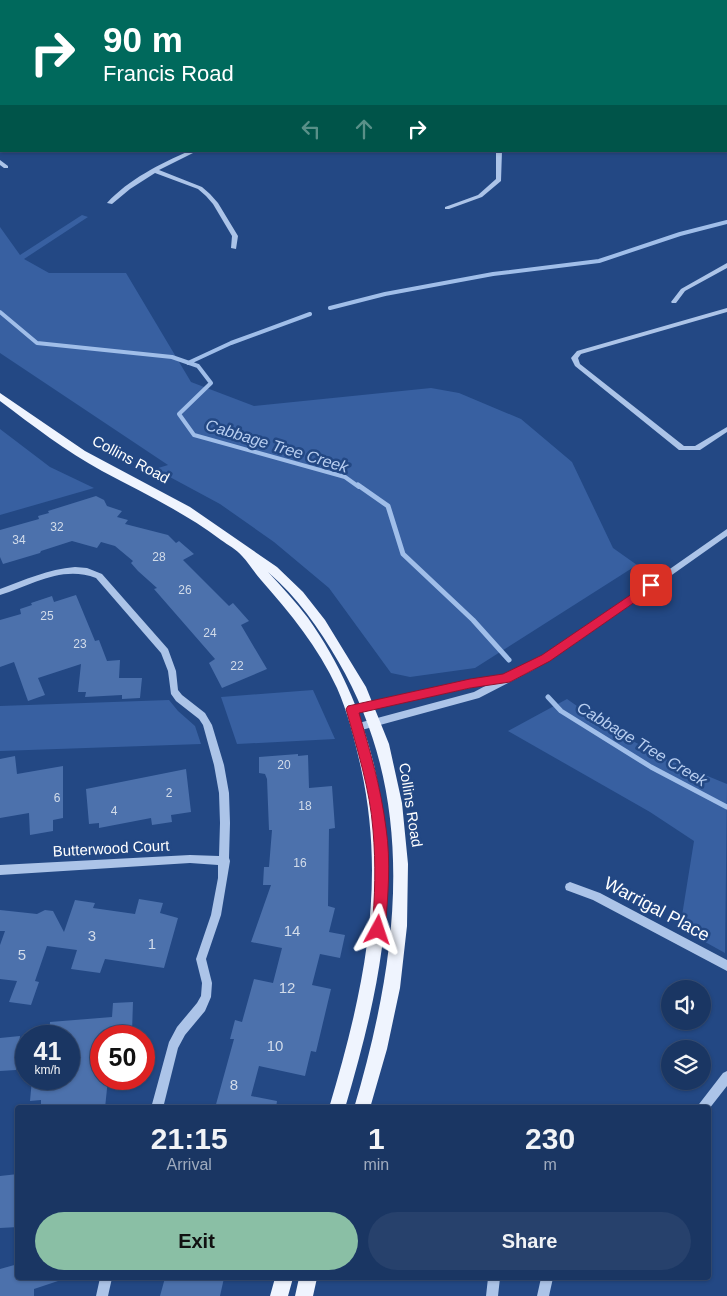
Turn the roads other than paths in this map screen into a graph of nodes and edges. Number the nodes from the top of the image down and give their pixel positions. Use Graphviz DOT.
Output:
graph roads {
  1 [pos="192,152"];
  2 [pos="499,152"];
  3 [pos="0,162"];
  4 [pos="6,167"];
  5 [pos="156,171"];
  6 [pos="110,203"];
  7 [pos="446,208"];
  8 [pos="234,248"];
  9 [pos="727,265"];
  10 [pos="674,302"];
  11 [pos="727,310"];
  12 [pos="0,396"];
  13 [pos="727,429"];
  14 [pos="727,532"];
  15 [pos="245,552"];
  16 [pos="0,592"];
  17 [pos="506,679"];
  18 [pos="369,705"];
  19 [pos="352,709"];
  20 [pos="375,722"];
  21 [pos="358,727"];
  22 [pos="225,861"];
  23 [pos="0,870"];
  24 [pos="570,887"];
  25 [pos="727,966"];
  26 [pos="727,1077"];
  27 [pos="158,1105"];
  28 [pos="338,1105"];
  29 [pos="363,1105"];
  30 [pos="704,1105"];
  31 [pos="106,1280"];
  32 [pos="283,1280"];
  33 [pos="308,1280"];
  34 [pos="494,1280"];
  35 [pos="547,1280"];
  36 [pos="102,1296"];
  37 [pos="279,1296"];
  38 [pos="304,1296"];
  39 [pos="492,1296"];
  40 [pos="543,1296"];
  1 -- 5 [label="street"];
  2 -- 7 [label="street"];
  3 -- 4 [label="street"];
  5 -- 6 [label="street"];
  5 -- 8 [label="street"];
  9 -- 10 [label="street"];
  11 -- 13 [label="street"];
  12 -- 15 [label="main road, Collins Road"];
  14 -- 17 [label="street"];
  15 -- 18 [label="main road, Collins Road"];
  15 -- 19 [label="main road, Collins Road"];
  16 -- 22 [label="street"];
  17 -- 18 [label="street"];
  17 -- 20 [label="street"];
  18 -- 19 [label="street"];
  18 -- 20 [label="main road, Collins Road"];
  19 -- 21 [label="main road, Collins Road"];
  20 -- 21 [label="street"];
  20 -- 29 [label="main road, Collins Road"];
  21 -- 28 [label="main road, Collins Road"];
  22 -- 23 [label="street, Butterwood Court"];
  22 -- 27 [label="street"];
  24 -- 25 [label="street, Warrigal Place"];
  26 -- 30 [label="street"];
  31 -- 36 [label="street"];
  32 -- 37 [label="main road"];
  33 -- 38 [label="main road"];
  34 -- 39 [label="street"];
  35 -- 40 [label="street"];
}
